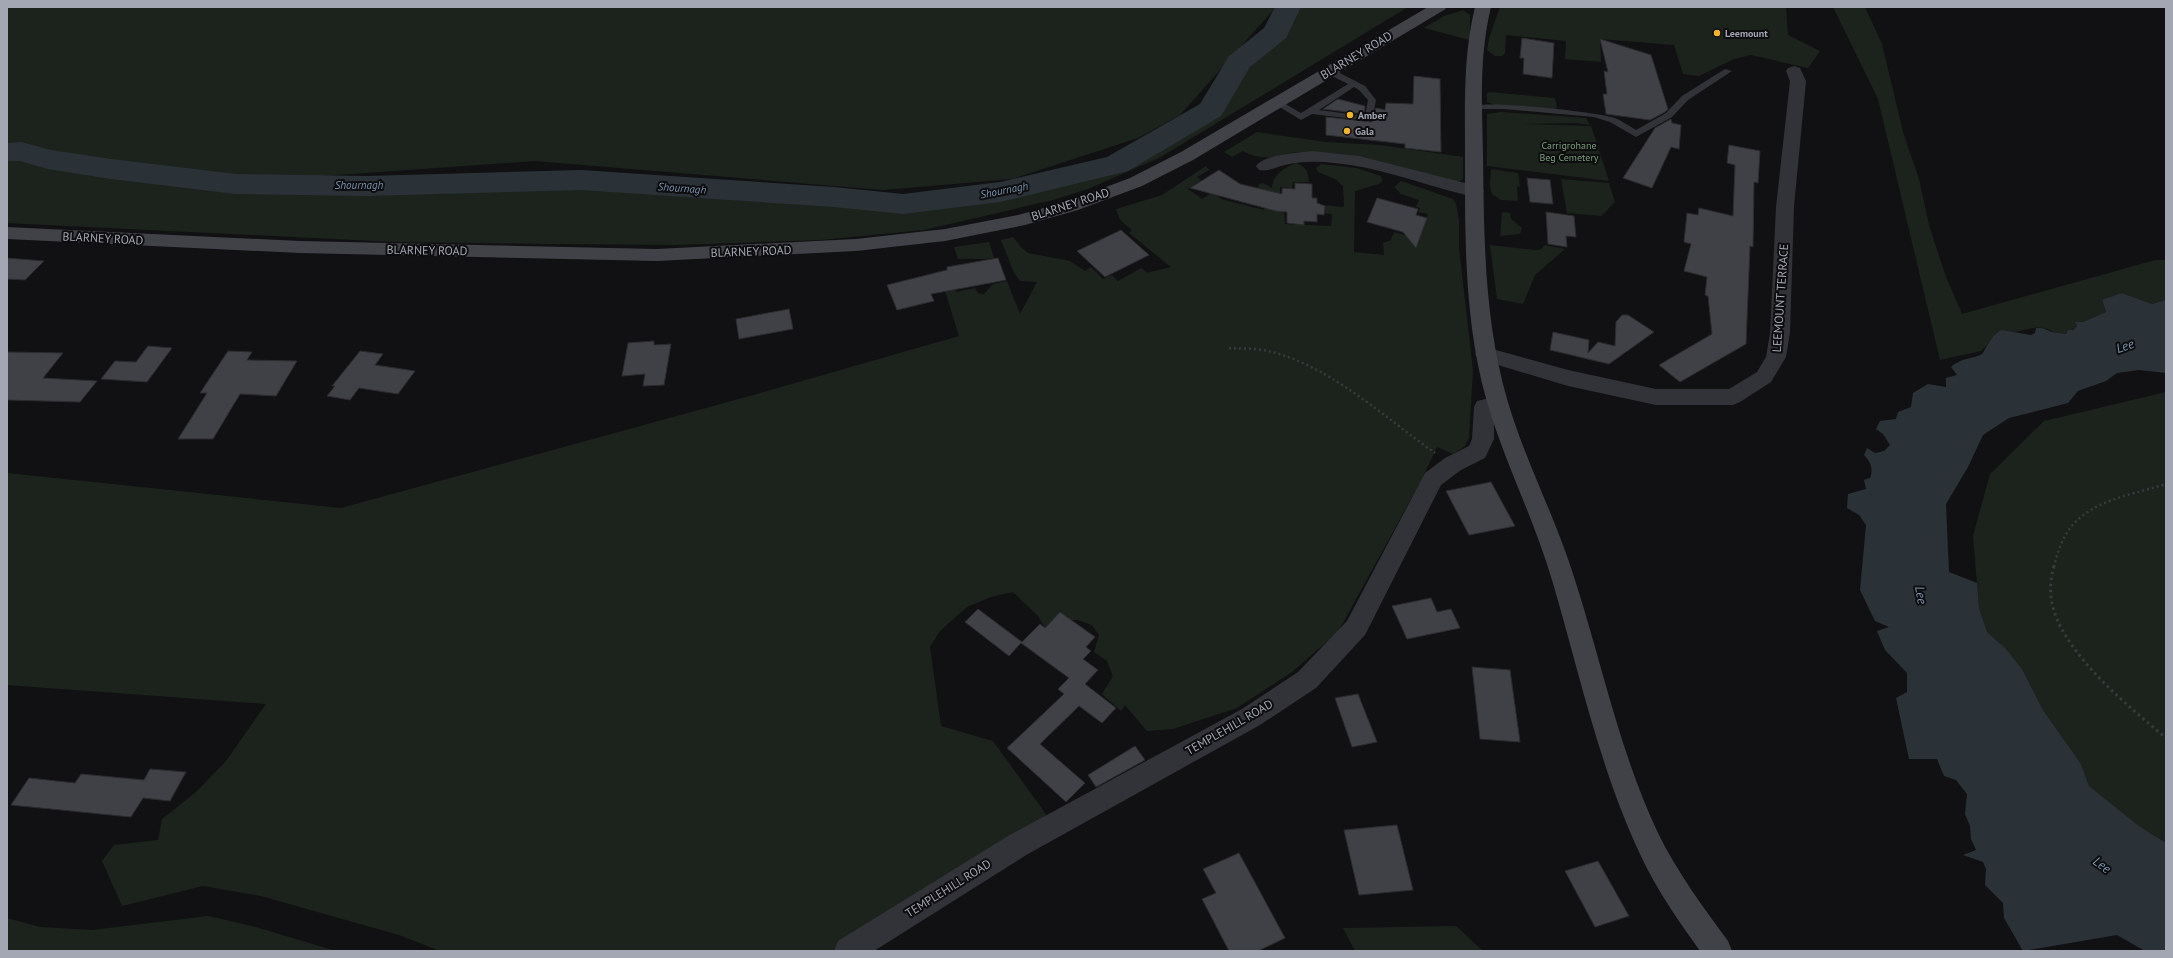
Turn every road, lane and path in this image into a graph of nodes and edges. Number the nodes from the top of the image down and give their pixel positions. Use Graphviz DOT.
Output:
graph roads {
  1 [pos="1439,7"];
  2 [pos="1483,7"];
  3 [pos="1329,71"];
  4 [pos="1728,71"];
  5 [pos="1794,71"];
  6 [pos="1354,84"];
  7 [pos="1277,102"];
  8 [pos="1474,107"];
  9 [pos="1311,111"];
  10 [pos="1265,166"];
  11 [pos="1475,191"];
  12 [pos="7,233"];
  13 [pos="1229,348"];
  14 [pos="1485,354"];
  15 [pos="1498,404"];
  16 [pos="1452,464"];
  17 [pos="2166,484"];
  18 [pos="2166,738"];
  19 [pos="848,951"];
  20 [pos="1718,951"];
  1 -- 3 [label="main road, BLARNEY ROAD"];
  2 -- 8 [label="main road"];
  3 -- 6 [label="lane"];
  3 -- 7 [label="main road, BLARNEY ROAD"];
  4 -- 8 [label="lane"];
  5 -- 14 [label="street, LEEMOUNT TERRACE"];
  6 -- 9 [label="lane"];
  6 -- 9 [label="lane"];
  7 -- 9 [label="lane"];
  7 -- 12 [label="main road, BLARNEY ROAD"];
  8 -- 11 [label="main road"];
  10 -- 11 [label="street"];
  11 -- 14 [label="main road"];
  13 -- 16 [label="path"];
  14 -- 15 [label="main road"];
  15 -- 16 [label="street, TEMPLEHILL ROAD"];
  15 -- 20 [label="main road"];
  16 -- 19 [label="street, TEMPLEHILL ROAD"];
  17 -- 18 [label="path"];
}
